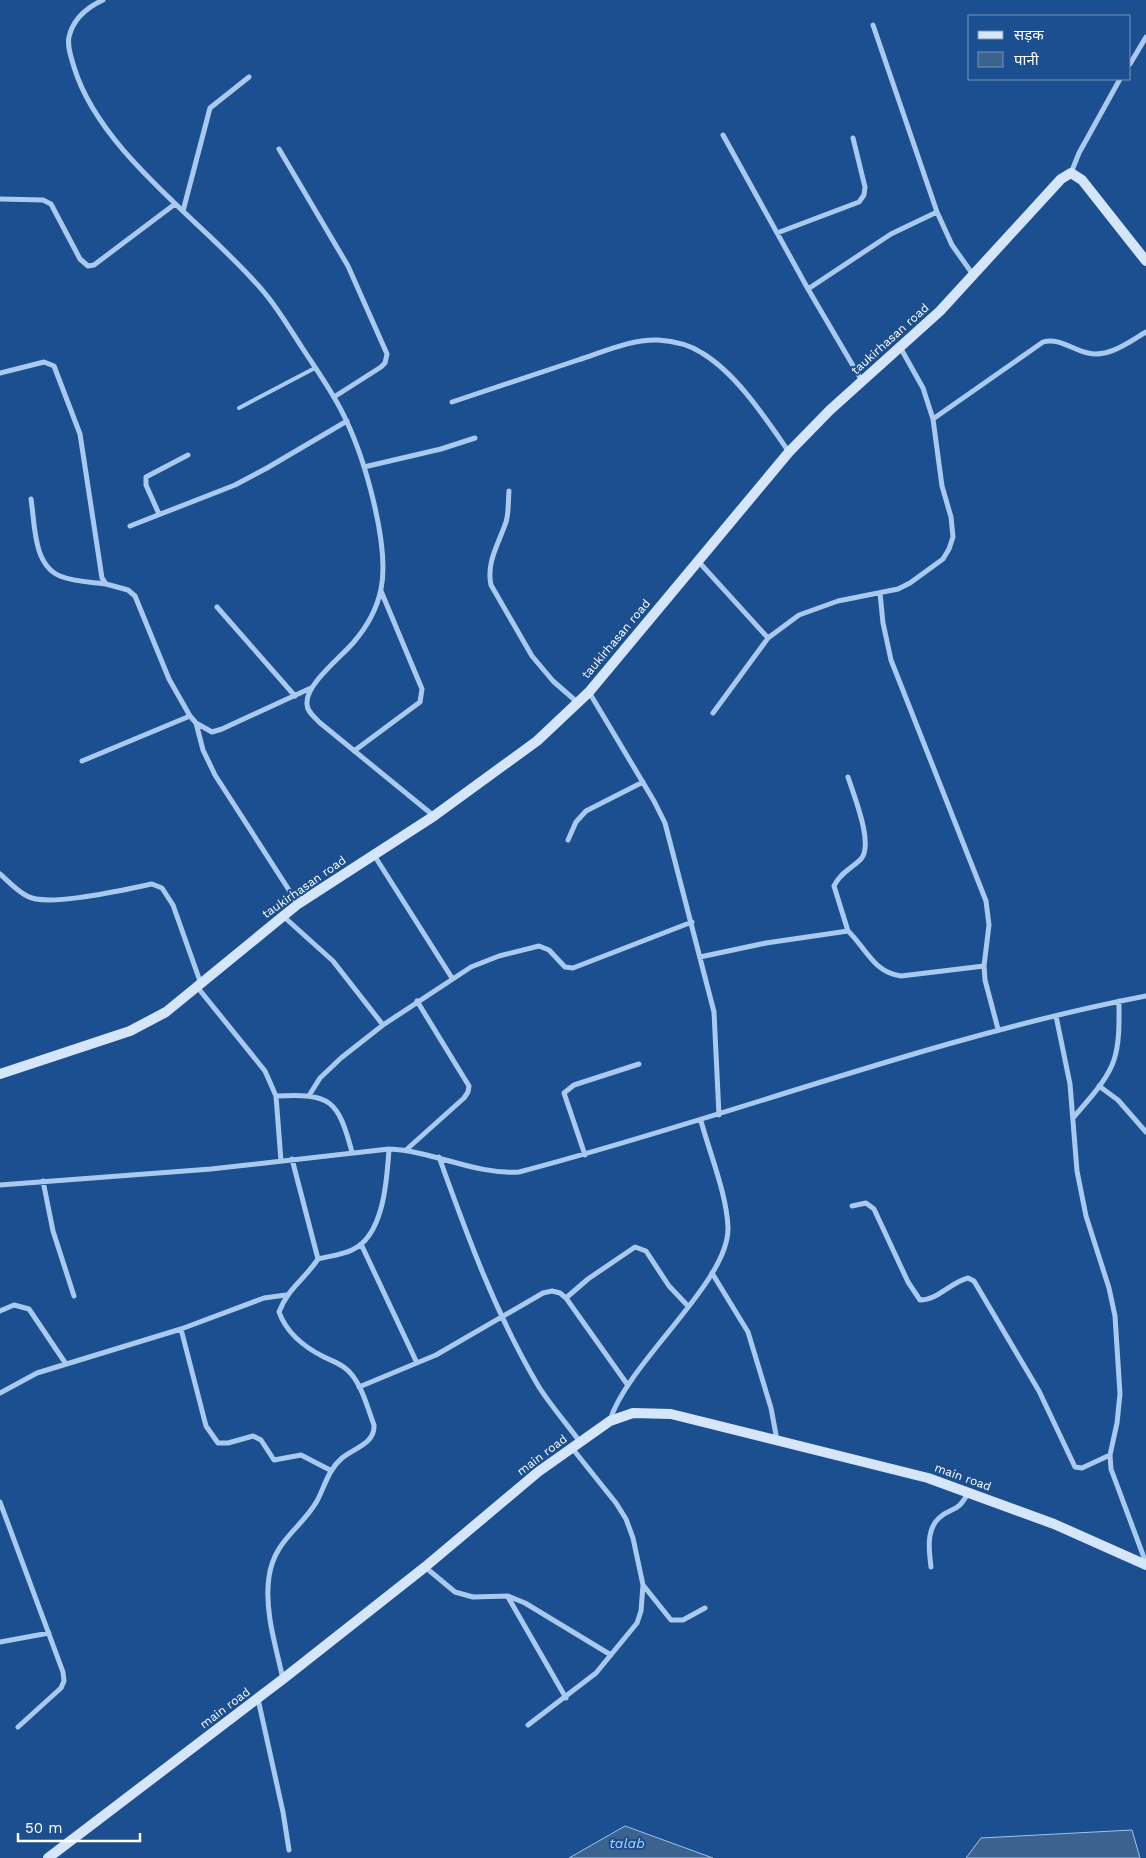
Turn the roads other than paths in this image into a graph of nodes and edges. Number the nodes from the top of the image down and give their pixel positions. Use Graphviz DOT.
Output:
graph roads {
  1 [pos="104,0"];
  2 [pos="873,25"];
  3 [pos="1146,37"];
  4 [pos="1131,62"];
  5 [pos="249,77"];
  6 [pos="1119,80"];
  7 [pos="723,135"];
  8 [pos="853,138"];
  9 [pos="279,149"];
  10 [pos="1071,174"];
  11 [pos="0,199"];
  12 [pos="175,204"];
  13 [pos="183,211"];
  14 [pos="937,212"];
  15 [pos="777,233"];
  16 [pos="1146,261"];
  17 [pos="974,276"];
  18 [pos="808,289"];
  19 [pos="1146,332"];
  20 [pos="900,347"];
  21 [pos="315,368"];
  22 [pos="0,373"];
  23 [pos="862,380"];
  24 [pos="334,397"];
  25 [pos="452,402"];
  26 [pos="239,408"];
  27 [pos="933,419"];
  28 [pos="346,421"];
  29 [pos="475,438"];
  30 [pos="789,452"];
  31 [pos="188,454"];
  32 [pos="364,467"];
  33 [pos="509,491"];
  34 [pos="31,499"];
  35 [pos="159,514"];
  36 [pos="130,526"];
  37 [pos="698,560"];
  38 [pos="106,584"];
  39 [pos="381,591"];
  40 [pos="880,593"];
  41 [pos="217,607"];
  42 [pos="768,638"];
  43 [pos="312,687"];
  44 [pos="589,692"];
  45 [pos="295,696"];
  46 [pos="578,703"];
  47 [pos="714,714"];
  48 [pos="190,716"];
  49 [pos="196,723"];
  50 [pos="354,751"];
  51 [pos="82,760"];
  52 [pos="848,777"];
  53 [pos="642,782"];
  54 [pos="434,816"];
  55 [pos="568,840"];
  56 [pos="374,854"];
  57 [pos="0,874"];
  58 [pos="298,904"];
  59 [pos="283,915"];
  60 [pos="692,922"];
  61 [pos="848,931"];
  62 [pos="700,957"];
  63 [pos="984,966"];
  64 [pos="452,978"];
  65 [pos="199,986"];
  66 [pos="1146,996"];
  67 [pos="417,1001"];
  68 [pos="1119,1001"];
  69 [pos="1056,1016"];
  70 [pos="382,1025"];
  71 [pos="998,1029"];
  72 [pos="639,1064"];
  73 [pos="0,1074"];
  74 [pos="1099,1086"];
  75 [pos="310,1094"];
  76 [pos="276,1096"];
  77 [pos="719,1115"];
  78 [pos="1073,1118"];
  79 [pos="701,1121"];
  80 [pos="1146,1132"];
  81 [pos="389,1150"];
  82 [pos="406,1150"];
  83 [pos="352,1152"];
  84 [pos="585,1155"];
  85 [pos="439,1157"];
  86 [pos="292,1159"];
  87 [pos="281,1161"];
  88 [pos="43,1181"];
  89 [pos="0,1185"];
  90 [pos="852,1206"];
  91 [pos="362,1244"];
  92 [pos="318,1259"];
  93 [pos="712,1273"];
  94 [pos="286,1295"];
  95 [pos="74,1296"];
  96 [pos="566,1298"];
  97 [pos="688,1306"];
  98 [pos="0,1311"];
  99 [pos="503,1315"];
  100 [pos="181,1329"];
  101 [pos="417,1363"];
  102 [pos="66,1364"];
  103 [pos="627,1384"];
  104 [pos="359,1387"];
  105 [pos="0,1393"];
  106 [pos="610,1421"];
  107 [pos="777,1440"];
  108 [pos="576,1445"];
  109 [pos="1110,1456"];
  110 [pos="330,1470"];
  111 [pos="968,1492"];
  112 [pos="0,1502"];
  113 [pos="1146,1564"];
  114 [pos="425,1567"];
  115 [pos="931,1567"];
  116 [pos="643,1585"];
  117 [pos="508,1596"];
  118 [pos="705,1608"];
  119 [pos="49,1633"];
  120 [pos="0,1642"];
  121 [pos="611,1655"];
  122 [pos="283,1679"];
  123 [pos="258,1698"];
  124 [pos="566,1698"];
  125 [pos="528,1725"];
  126 [pos="18,1727"];
  127 [pos="289,1850"];
  128 [pos="48,1858"];
  1 -- 12 [label="street"];
  2 -- 14 [label="street"];
  3 -- 4 [label="street"];
  5 -- 13 [label="street"];
  6 -- 10 [label="street"];
  7 -- 15 [label="street"];
  8 -- 15 [label="street"];
  9 -- 24 [label="street"];
  10 -- 16 [label="street"];
  10 -- 17 [label="street, taukirhasan road"];
  11 -- 12 [label="street"];
  12 -- 13 [label="street"];
  13 -- 21 [label="street"];
  14 -- 17 [label="street"];
  14 -- 18 [label="street"];
  15 -- 18 [label="street"];
  17 -- 20 [label="street, taukirhasan road"];
  18 -- 23 [label="street"];
  19 -- 27 [label="street"];
  20 -- 23 [label="street, taukirhasan road"];
  20 -- 27 [label="street"];
  21 -- 24 [label="street"];
  21 -- 26 [label="lane"];
  22 -- 38 [label="street"];
  23 -- 30 [label="street, taukirhasan road"];
  24 -- 28 [label="street"];
  25 -- 30 [label="street"];
  27 -- 40 [label="street"];
  28 -- 32 [label="street"];
  28 -- 35 [label="street"];
  29 -- 32 [label="street"];
  30 -- 37 [label="street, taukirhasan road"];
  31 -- 35 [label="street"];
  32 -- 39 [label="street"];
  33 -- 46 [label="street"];
  34 -- 38 [label="street"];
  35 -- 36 [label="street"];
  37 -- 42 [label="street"];
  37 -- 44 [label="street, taukirhasan road"];
  38 -- 48 [label="street"];
  39 -- 43 [label="street"];
  39 -- 50 [label="street"];
  40 -- 42 [label="street"];
  40 -- 63 [label="street"];
  41 -- 45 [label="street"];
  42 -- 47 [label="street"];
  43 -- 45 [label="street"];
  43 -- 50 [label="street"];
  44 -- 46 [label="street, taukirhasan road"];
  44 -- 53 [label="street"];
  45 -- 49 [label="street"];
  46 -- 54 [label="street, taukirhasan road"];
  48 -- 49 [label="street"];
  48 -- 51 [label="street"];
  49 -- 58 [label="street"];
  50 -- 54 [label="street"];
  52 -- 61 [label="street"];
  53 -- 55 [label="street"];
  53 -- 60 [label="street"];
  54 -- 56 [label="street, taukirhasan road"];
  56 -- 58 [label="street, taukirhasan road"];
  56 -- 64 [label="street"];
  57 -- 65 [label="street"];
  58 -- 59 [label="street, taukirhasan road"];
  59 -- 65 [label="street, taukirhasan road"];
  59 -- 70 [label="street"];
  60 -- 62 [label="street"];
  60 -- 64 [label="street"];
  61 -- 62 [label="street"];
  61 -- 63 [label="street"];
  62 -- 77 [label="street"];
  63 -- 71 [label="street"];
  64 -- 67 [label="street"];
  65 -- 73 [label="street, taukirhasan road"];
  65 -- 76 [label="street"];
  66 -- 68 [label="street"];
  67 -- 70 [label="street"];
  67 -- 82 [label="street"];
  68 -- 69 [label="street"];
  68 -- 74 [label="street"];
  69 -- 71 [label="street"];
  69 -- 78 [label="street"];
  70 -- 75 [label="street"];
  71 -- 77 [label="street"];
  72 -- 84 [label="street"];
  74 -- 78 [label="street"];
  74 -- 80 [label="street"];
  75 -- 76 [label="street"];
  75 -- 83 [label="street"];
  76 -- 87 [label="street"];
  77 -- 79 [label="street"];
  78 -- 109 [label="street"];
  79 -- 84 [label="street"];
  79 -- 93 [label="street"];
  81 -- 82 [label="street"];
  81 -- 83 [label="street"];
  81 -- 91 [label="street"];
  82 -- 85 [label="street"];
  83 -- 86 [label="street"];
  84 -- 85 [label="street"];
  85 -- 99 [label="street"];
  86 -- 87 [label="street"];
  86 -- 92 [label="street"];
  87 -- 88 [label="street"];
  88 -- 89 [label="street"];
  88 -- 95 [label="street"];
  90 -- 109 [label="street"];
  91 -- 92 [label="street"];
  91 -- 101 [label="street"];
  92 -- 94 [label="street"];
  93 -- 97 [label="street"];
  93 -- 107 [label="street"];
  94 -- 100 [label="street"];
  94 -- 104 [label="street"];
  96 -- 97 [label="street"];
  96 -- 99 [label="street"];
  96 -- 103 [label="street"];
  97 -- 103 [label="street"];
  98 -- 102 [label="street"];
  99 -- 101 [label="street"];
  99 -- 108 [label="street"];
  100 -- 102 [label="street"];
  100 -- 110 [label="street"];
  101 -- 104 [label="street"];
  102 -- 105 [label="street"];
  103 -- 106 [label="street"];
  104 -- 110 [label="street"];
  106 -- 107 [label="street, main road"];
  106 -- 108 [label="street, main road"];
  107 -- 111 [label="street, main road"];
  108 -- 114 [label="street, main road"];
  108 -- 116 [label="street"];
  109 -- 113 [label="street"];
  110 -- 122 [label="street"];
  111 -- 113 [label="street, main road"];
  111 -- 115 [label="street"];
  112 -- 119 [label="street"];
  114 -- 117 [label="street"];
  114 -- 122 [label="street, main road"];
  116 -- 118 [label="street"];
  116 -- 121 [label="street"];
  117 -- 121 [label="street"];
  117 -- 124 [label="street"];
  119 -- 120 [label="street"];
  119 -- 126 [label="street"];
  121 -- 124 [label="street"];
  122 -- 123 [label="street, main road"];
  123 -- 127 [label="street"];
  123 -- 128 [label="street, main road"];
  124 -- 125 [label="street"];
}
